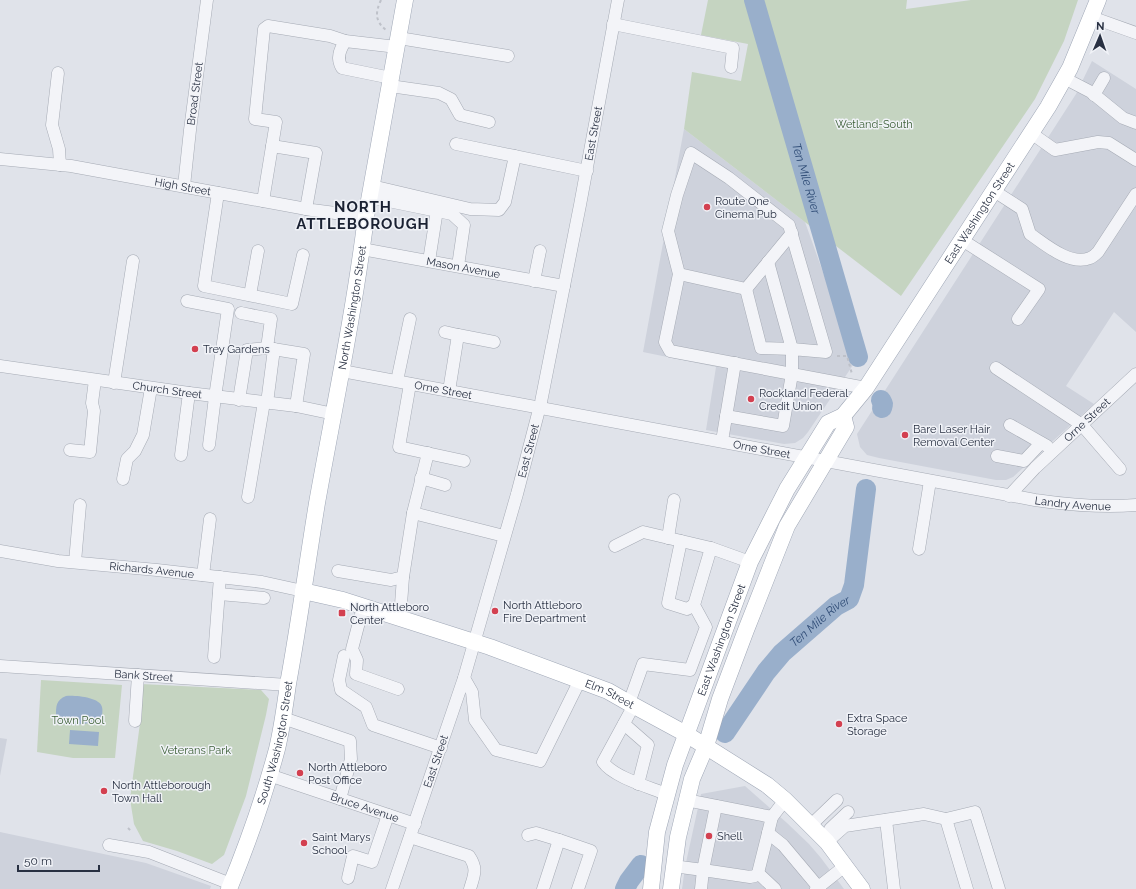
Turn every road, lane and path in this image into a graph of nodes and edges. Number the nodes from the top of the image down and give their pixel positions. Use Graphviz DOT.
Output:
graph roads {
  1 [pos="207,0"];
  2 [pos="405,0"];
  3 [pos="618,0"];
  4 [pos="1098,0"];
  5 [pos="380,1"];
  6 [pos="1091,17"];
  7 [pos="613,24"];
  8 [pos="1136,34"];
  9 [pos="395,39"];
  10 [pos="345,41"];
  11 [pos="508,56"];
  12 [pos="731,67"];
  13 [pos="58,73"];
  14 [pos="1064,78"];
  15 [pos="1104,78"];
  16 [pos="391,82"];
  17 [pos="1094,95"];
  18 [pos="489,122"];
  19 [pos="1136,123"];
  20 [pos="1031,133"];
  21 [pos="456,144"];
  22 [pos="272,146"];
  23 [pos="515,156"];
  24 [pos="0,159"];
  25 [pos="1136,160"];
  26 [pos="60,165"];
  27 [pos="586,170"];
  28 [pos="184,186"];
  29 [pos="994,191"];
  30 [pos="371,192"];
  31 [pos="218,193"];
  32 [pos="1136,194"];
  33 [pos="263,201"];
  34 [pos="306,209"];
  35 [pos="437,210"];
  36 [pos="366,217"];
  37 [pos="792,233"];
  38 [pos="962,240"];
  39 [pos="362,249"];
  40 [pos="258,251"];
  41 [pos="540,251"];
  42 [pos="303,255"];
  43 [pos="133,261"];
  44 [pos="429,261"];
  45 [pos="768,262"];
  46 [pos="458,266"];
  47 [pos="679,274"];
  48 [pos="534,281"];
  49 [pos="564,286"];
  50 [pos="746,289"];
  51 [pos="250,296"];
  52 [pos="187,301"];
  53 [pos="241,313"];
  54 [pos="410,319"];
  55 [pos="1018,319"];
  56 [pos="445,332"];
  57 [pos="458,335"];
  58 [pos="494,342"];
  59 [pos="271,349"];
  60 [pos="792,350"];
  61 [pos="826,352"];
  62 [pos="735,363"];
  63 [pos="0,366"];
  64 [pos="996,368"];
  65 [pos="342,371"];
  66 [pos="792,374"];
  67 [pos="852,374"];
  68 [pos="1136,374"];
  69 [pos="95,380"];
  70 [pos="396,381"];
  71 [pos="114,383"];
  72 [pos="410,384"];
  73 [pos="151,388"];
  74 [pos="866,388"];
  75 [pos="449,391"];
  76 [pos="189,393"];
  77 [pos="214,397"];
  78 [pos="239,400"];
  79 [pos="265,403"];
  80 [pos="296,406"];
  81 [pos="539,408"];
  82 [pos="334,414"];
  83 [pos="726,416"];
  84 [pos="843,416"];
  85 [pos="1010,425"];
  86 [pos="1082,425"];
  87 [pos="722,441"];
  88 [pos="1041,443"];
  89 [pos="210,445"];
  90 [pos="70,450"];
  91 [pos="1055,450"];
  92 [pos="428,453"];
  93 [pos="182,455"];
  94 [pos="997,456"];
  95 [pos="806,457"];
  96 [pos="464,461"];
  97 [pos="826,461"];
  98 [pos="1120,469"];
  99 [pos="421,478"];
  100 [pos="123,479"];
  101 [pos="930,481"];
  102 [pos="445,485"];
  103 [pos="1009,496"];
  104 [pos="248,497"];
  105 [pos="674,500"];
  106 [pos="80,505"];
  107 [pos="1136,505"];
  108 [pos="413,513"];
  109 [pos="210,519"];
  110 [pos="504,536"];
  111 [pos="668,538"];
  112 [pos="681,541"];
  113 [pos="615,546"];
  114 [pos="711,548"];
  115 [pos="919,549"];
  116 [pos="0,551"];
  117 [pos="74,562"];
  118 [pos="750,562"];
  119 [pos="338,571"];
  120 [pos="203,575"];
  121 [pos="220,577"];
  122 [pos="403,578"];
  123 [pos="303,591"];
  124 [pos="219,594"];
  125 [pos="264,598"];
  126 [pos="694,605"];
  127 [pos="363,607"];
  128 [pos="400,618"];
  129 [pos="706,627"];
  130 [pos="721,639"];
  131 [pos="474,642"];
  132 [pos="344,656"];
  133 [pos="214,657"];
  134 [pos="0,666"];
  135 [pos="138,675"];
  136 [pos="464,678"];
  137 [pos="580,680"];
  138 [pos="288,685"];
  139 [pos="398,689"];
  140 [pos="632,704"];
  141 [pos="282,718"];
  142 [pos="135,721"];
  143 [pos="624,724"];
  144 [pos="686,734"];
  145 [pos="706,746"];
  146 [pos="441,748"];
  147 [pos="269,776"];
  148 [pos="638,784"];
  149 [pos="666,794"];
  150 [pos="340,799"];
  151 [pos="686,800"];
  152 [pos="785,800"];
  153 [pos="837,800"];
  154 [pos="716,806"];
  155 [pos="848,812"];
  156 [pos="388,815"];
  157 [pos="772,817"];
  158 [pos="946,819"];
  159 [pos="886,820"];
  160 [pos="415,824"];
  161 [pos="811,825"];
  162 [pos="128,828"];
  163 [pos="130,831"];
  164 [pos="768,833"];
  165 [pos="528,835"];
  166 [pos="410,837"];
  167 [pos="824,839"];
  168 [pos="559,840"];
  169 [pos="109,845"];
  170 [pos="673,866"];
  171 [pos="845,866"];
  172 [pos="703,870"];
  173 [pos="758,873"];
  174 [pos="348,878"];
  175 [pos="230,887"];
  176 [pos="818,888"];
  177 [pos="392,889"];
  178 [pos="470,889"];
  179 [pos="543,889"];
  180 [pos="578,889"];
  181 [pos="651,889"];
  182 [pos="671,889"];
  183 [pos="701,889"];
  184 [pos="774,889"];
  185 [pos="862,889"];
  186 [pos="894,889"];
  187 [pos="967,889"];
  188 [pos="999,889"];
  1 -- 28 [label="street, Broad Street"];
  2 -- 9 [label="main road, North Washington Street"];
  3 -- 7 [label="street, East Street"];
  4 -- 6 [label="main road, East Washington Street"];
  5 -- 9 [label="path"];
  6 -- 8 [label="street"];
  6 -- 14 [label="main road, East Washington Street"];
  7 -- 12 [label="street"];
  7 -- 27 [label="street, East Street"];
  9 -- 10 [label="street"];
  9 -- 11 [label="street"];
  9 -- 16 [label="main road, North Washington Street"];
  10 -- 16 [label="street"];
  10 -- 22 [label="street"];
  13 -- 26 [label="street"];
  14 -- 17 [label="street"];
  14 -- 20 [label="main road, East Washington Street"];
  15 -- 17 [label="street"];
  16 -- 18 [label="street"];
  16 -- 30 [label="main road, North Washington Street"];
  17 -- 19 [label="street"];
  20 -- 25 [label="street"];
  20 -- 29 [label="main road, East Washington Street"];
  21 -- 23 [label="street"];
  22 -- 33 [label="street"];
  22 -- 34 [label="street"];
  23 -- 27 [label="street"];
  23 -- 30 [label="street"];
  24 -- 26 [label="street, High Street"];
  26 -- 28 [label="street, High Street"];
  27 -- 49 [label="street, East Street"];
  28 -- 31 [label="street, High Street"];
  29 -- 32 [label="street"];
  29 -- 38 [label="main road, East Washington Street"];
  30 -- 35 [label="street"];
  30 -- 36 [label="main road, North Washington Street"];
  31 -- 33 [label="street, High Street"];
  31 -- 51 [label="street"];
  33 -- 34 [label="street, High Street"];
  34 -- 36 [label="street, High Street"];
  35 -- 44 [label="street"];
  35 -- 46 [label="street"];
  36 -- 39 [label="main road, North Washington Street"];
  37 -- 45 [label="street"];
  37 -- 47 [label="street"];
  37 -- 61 [label="street"];
  38 -- 55 [label="street"];
  38 -- 74 [label="main road, East Washington Street"];
  39 -- 44 [label="street, Mason Avenue"];
  39 -- 65 [label="main road, North Washington Street"];
  40 -- 51 [label="street"];
  41 -- 48 [label="street"];
  42 -- 51 [label="street"];
  43 -- 71 [label="street"];
  44 -- 46 [label="street, Mason Avenue"];
  45 -- 50 [label="street"];
  45 -- 60 [label="street"];
  46 -- 48 [label="street, Mason Avenue"];
  47 -- 50 [label="street"];
  47 -- 62 [label="street"];
  48 -- 49 [label="street, Mason Avenue"];
  49 -- 81 [label="street, East Street"];
  50 -- 60 [label="street"];
  52 -- 77 [label="street"];
  53 -- 59 [label="street"];
  54 -- 70 [label="street"];
  56 -- 57 [label="street"];
  57 -- 58 [label="street"];
  57 -- 75 [label="street"];
  59 -- 78 [label="street"];
  59 -- 79 [label="street"];
  59 -- 80 [label="street"];
  60 -- 61 [label="street"];
  60 -- 66 [label="street"];
  61 -- 67 [label="path"];
  62 -- 66 [label="street"];
  62 -- 83 [label="street"];
  63 -- 69 [label="street, Church Street"];
  64 -- 86 [label="street"];
  65 -- 70 [label="street, Orne Street"];
  65 -- 82 [label="main road, North Washington Street"];
  66 -- 74 [label="street"];
  66 -- 83 [label="street"];
  68 -- 86 [label="street, Orne Street"];
  69 -- 71 [label="street, Church Street"];
  69 -- 90 [label="street"];
  70 -- 72 [label="street, Orne Street"];
  71 -- 73 [label="street, Church Street"];
  72 -- 75 [label="street, Orne Street"];
  72 -- 92 [label="street"];
  73 -- 76 [label="street, Church Street"];
  73 -- 100 [label="street"];
  74 -- 84 [label="main road, East Washington Street"];
  75 -- 81 [label="street, Orne Street"];
  76 -- 77 [label="street, Church Street"];
  76 -- 93 [label="street"];
  77 -- 78 [label="street, Church Street"];
  77 -- 89 [label="street"];
  78 -- 79 [label="street, Church Street"];
  79 -- 80 [label="street, Church Street"];
  79 -- 104 [label="street"];
  80 -- 82 [label="street, Church Street"];
  81 -- 87 [label="street, Orne Street"];
  81 -- 110 [label="street, East Street"];
  82 -- 123 [label="main road, North Washington Street"];
  83 -- 87 [label="street"];
  84 -- 95 [label="main road, East Washington Street"];
  84 -- 97 [label="main road, East Washington Street"];
  85 -- 88 [label="street"];
  86 -- 91 [label="street, Orne Street"];
  86 -- 98 [label="street"];
  87 -- 95 [label="street, Orne Street"];
  88 -- 91 [label="street"];
  88 -- 94 [label="street"];
  91 -- 103 [label="street, Orne Street"];
  92 -- 96 [label="street"];
  92 -- 99 [label="street"];
  95 -- 97 [label="street, Orne Street"];
  95 -- 118 [label="main road, East Washington Street"];
  97 -- 101 [label="street, Orne Street"];
  97 -- 145 [label="main road, East Washington Street"];
  99 -- 102 [label="street"];
  99 -- 108 [label="street"];
  101 -- 103 [label="street, Orne Street"];
  101 -- 115 [label="street"];
  103 -- 107 [label="street, Landry Avenue"];
  105 -- 111 [label="street"];
  106 -- 117 [label="street"];
  108 -- 110 [label="street"];
  108 -- 122 [label="street"];
  109 -- 120 [label="street"];
  110 -- 131 [label="street, East Street"];
  111 -- 112 [label="street"];
  111 -- 113 [label="street"];
  112 -- 114 [label="street"];
  112 -- 126 [label="street"];
  114 -- 118 [label="street"];
  114 -- 126 [label="street"];
  116 -- 117 [label="street, Richards Avenue"];
  117 -- 120 [label="street, Richards Avenue"];
  118 -- 130 [label="main road, East Washington Street"];
  119 -- 122 [label="street"];
  120 -- 121 [label="street, Richards Avenue"];
  121 -- 123 [label="street, Richards Avenue"];
  121 -- 124 [label="street"];
  122 -- 128 [label="street"];
  123 -- 127 [label="main road, Elm Street"];
  123 -- 138 [label="main road, South Washington Street"];
  124 -- 125 [label="street"];
  124 -- 133 [label="street"];
  126 -- 129 [label="street"];
  127 -- 128 [label="main road, Elm Street"];
  127 -- 139 [label="street"];
  128 -- 131 [label="main road, Elm Street"];
  129 -- 130 [label="street"];
  129 -- 140 [label="street"];
  130 -- 144 [label="main road, East Washington Street"];
  131 -- 136 [label="street, East Street"];
  131 -- 137 [label="main road, Elm Street"];
  132 -- 146 [label="street"];
  134 -- 135 [label="street, Bank Street"];
  135 -- 138 [label="street, Bank Street"];
  135 -- 142 [label="street"];
  136 -- 137 [label="street"];
  136 -- 146 [label="street, East Street"];
  137 -- 140 [label="main road, Elm Street"];
  138 -- 141 [label="main road, South Washington Street"];
  140 -- 143 [label="street"];
  140 -- 144 [label="main road, Elm Street"];
  141 -- 147 [label="main road, South Washington Street"];
  141 -- 150 [label="street"];
  143 -- 148 [label="street"];
  143 -- 148 [label="street"];
  144 -- 145 [label="main road, Elm Street"];
  144 -- 149 [label="main road, East Washington Street"];
  145 -- 151 [label="main road, East Washington Street"];
  145 -- 152 [label="main road, Elm Street"];
  146 -- 160 [label="street, East Street"];
  147 -- 150 [label="street, Bruce Avenue"];
  147 -- 175 [label="main road, South Washington Street"];
  148 -- 149 [label="street"];
  149 -- 181 [label="main road, East Washington Street"];
  150 -- 156 [label="street, Bruce Avenue"];
  151 -- 154 [label="street"];
  151 -- 170 [label="main road, East Washington Street"];
  152 -- 157 [label="street"];
  152 -- 161 [label="main road, Elm Street"];
  153 -- 161 [label="street"];
  154 -- 157 [label="street"];
  154 -- 172 [label="street"];
  155 -- 167 [label="street"];
  156 -- 160 [label="street, Bruce Avenue"];
  156 -- 174 [label="street"];
  157 -- 164 [label="street"];
  158 -- 159 [label="street"];
  158 -- 187 [label="street"];
  158 -- 188 [label="street"];
  159 -- 167 [label="street"];
  159 -- 186 [label="street"];
  160 -- 166 [label="street, East Street"];
  161 -- 167 [label="main road, Elm Street"];
  162 -- 163 [label="path"];
  164 -- 173 [label="street"];
  164 -- 176 [label="street"];
  165 -- 168 [label="street"];
  166 -- 177 [label="street, East Street"];
  166 -- 178 [label="street"];
  167 -- 171 [label="main road, Elm Street"];
  168 -- 179 [label="street"];
  168 -- 180 [label="street"];
  169 -- 175 [label="street"];
  170 -- 172 [label="street"];
  170 -- 182 [label="main road, East Washington Street"];
  171 -- 176 [label="street"];
  171 -- 185 [label="main road, Elm Street"];
  172 -- 173 [label="street"];
  172 -- 183 [label="street"];
  173 -- 184 [label="street"];
}
